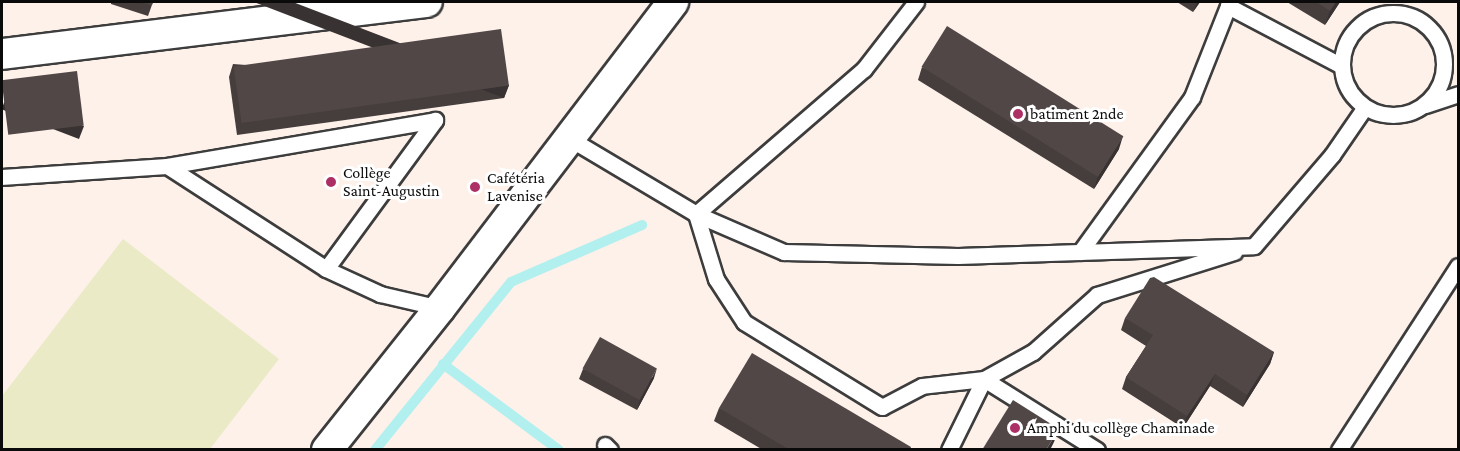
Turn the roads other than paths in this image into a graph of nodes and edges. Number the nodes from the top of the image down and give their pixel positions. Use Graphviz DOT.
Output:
graph roads {
  1 [pos="427,2"];
  2 [pos="673,2"];
  3 [pos="916,2"];
  4 [pos="1229,4"];
  5 [pos="2,54"];
  6 [pos="1342,66"];
  7 [pos="1458,94"];
  8 [pos="1425,105"];
  9 [pos="1365,107"];
  10 [pos="567,137"];
  11 [pos="167,166"];
  12 [pos="2,177"];
  13 [pos="696,214"];
  14 [pos="1254,246"];
  15 [pos="1080,252"];
  16 [pos="1458,266"];
  17 [pos="326,269"];
  18 [pos="440,308"];
  19 [pos="984,379"];
  20 [pos="327,450"];
  21 [pos="949,450"];
  22 [pos="1097,450"];
  23 [pos="1339,450"];
  1 -- 5 [label="street"];
  2 -- 10 [label="street"];
  3 -- 13 [label="lane"];
  4 -- 6 [label="lane"];
  4 -- 15 [label="lane"];
  6 -- 8 [label="lane"];
  6 -- 9 [label="lane"];
  7 -- 8 [label="lane"];
  8 -- 9 [label="lane"];
  9 -- 14 [label="lane"];
  10 -- 13 [label="lane"];
  10 -- 18 [label="street"];
  11 -- 12 [label="lane"];
  11 -- 17 [label="lane"];
  11 -- 17 [label="lane"];
  13 -- 15 [label="lane"];
  13 -- 19 [label="lane"];
  14 -- 15 [label="lane"];
  14 -- 19 [label="lane"];
  16 -- 23 [label="lane"];
  17 -- 18 [label="lane"];
  18 -- 20 [label="street"];
  19 -- 21 [label="lane"];
  19 -- 22 [label="lane"];
}
